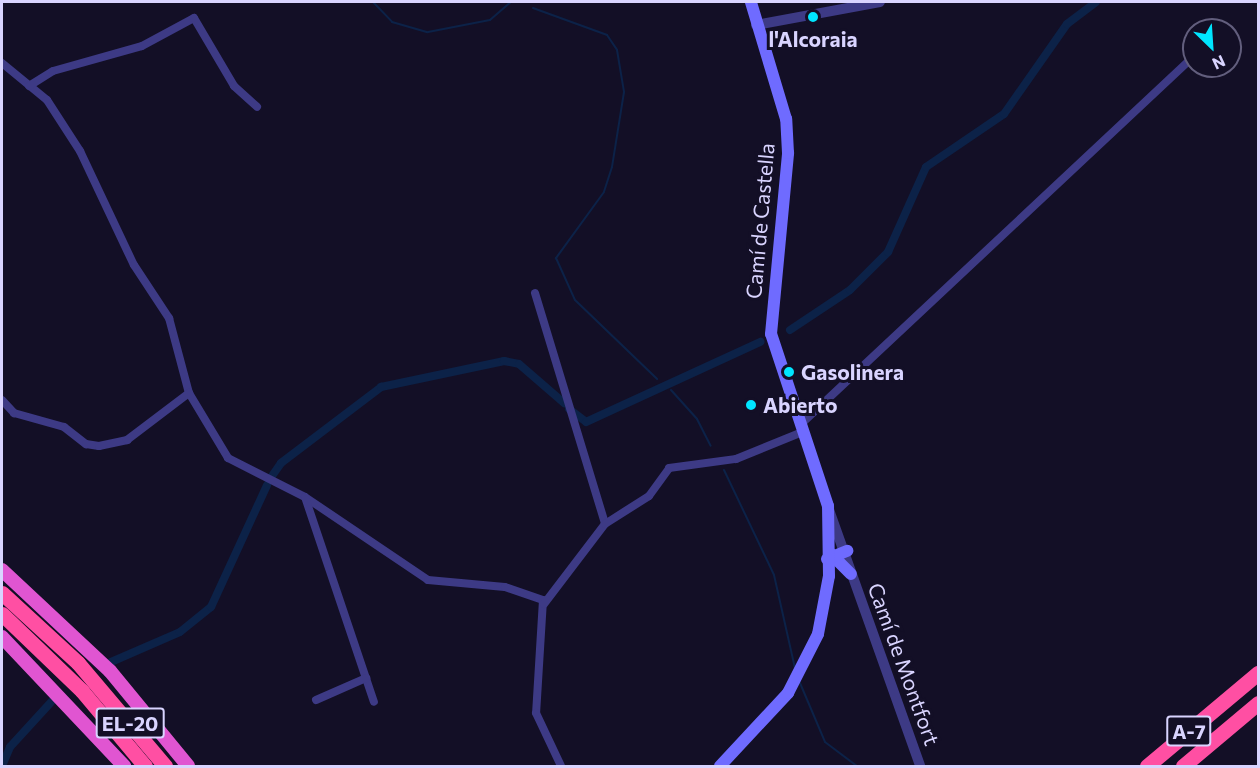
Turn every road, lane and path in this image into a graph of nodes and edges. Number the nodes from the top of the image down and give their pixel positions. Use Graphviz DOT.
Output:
graph roads {
  1 [pos="751,2"];
  2 [pos="880,2"];
  3 [pos="756,25"];
  4 [pos="2,63"];
  5 [pos="1182,67"];
  6 [pos="29,86"];
  7 [pos="257,106"];
  8 [pos="535,293"];
  9 [pos="189,393"];
  10 [pos="2,400"];
  11 [pos="801,428"];
  12 [pos="305,497"];
  13 [pos="823,503"];
  14 [pos="605,524"];
  15 [pos="847,551"];
  16 [pos="830,554"];
  17 [pos="2,570"];
  18 [pos="851,574"];
  19 [pos="829,576"];
  20 [pos="2,593"];
  21 [pos="820,598"];
  22 [pos="544,604"];
  23 [pos="2,614"];
  24 [pos="2,637"];
  25 [pos="813,643"];
  26 [pos="1258,673"];
  27 [pos="366,678"];
  28 [pos="88,686"];
  29 [pos="1231,698"];
  30 [pos="316,700"];
  31 [pos="374,702"];
  32 [pos="1258,704"];
  33 [pos="124,766"];
  34 [pos="146,766"];
  35 [pos="165,766"];
  36 [pos="188,766"];
  37 [pos="561,766"];
  38 [pos="720,766"];
  39 [pos="920,766"];
  40 [pos="1147,766"];
  41 [pos="1162,766"];
  42 [pos="1183,766"];
  43 [pos="1198,766"];
  1 -- 3 [label="main road, Camí de Castella"];
  2 -- 3 [label="street"];
  3 -- 11 [label="main road, Camí de Castella"];
  4 -- 6 [label="street"];
  5 -- 11 [label="street"];
  6 -- 7 [label="street"];
  6 -- 9 [label="street"];
  8 -- 14 [label="street"];
  9 -- 10 [label="street"];
  9 -- 12 [label="street"];
  11 -- 13 [label="main road, Camí de Castella"];
  11 -- 14 [label="street"];
  12 -- 22 [label="street"];
  12 -- 27 [label="street"];
  13 -- 15 [label="street, Camí de Montfort"];
  13 -- 16 [label="main road, Camí de Castella"];
  13 -- 21 [label="main road, Camí de Castella"];
  14 -- 22 [label="street"];
  15 -- 16 [label="main road"];
  15 -- 18 [label="street, Camí de Montfort"];
  16 -- 18 [label="main road"];
  16 -- 19 [label="main road, Camí de Castella"];
  16 -- 21 [label="main road"];
  17 -- 36 [label="highway"];
  18 -- 19 [label="street, Camí de Montfort"];
  18 -- 39 [label="street, Camí de Montfort"];
  19 -- 25 [label="main road, Camí de Castella"];
  20 -- 28 [label="highway, EL-20"];
  21 -- 25 [label="main road, Camí de Castella"];
  22 -- 37 [label="street"];
  23 -- 28 [label="highway, EL-20"];
  24 -- 33 [label="highway"];
  25 -- 38 [label="main road, Camí de Castella"];
  26 -- 29 [label="highway, A-7"];
  27 -- 30 [label="street"];
  27 -- 31 [label="street"];
  28 -- 34 [label="highway, EL-20"];
  28 -- 35 [label="highway, EL-20"];
  29 -- 40 [label="highway, A-7"];
  29 -- 41 [label="highway"];
  32 -- 42 [label="highway"];
  32 -- 43 [label="highway, A-7"];
}
